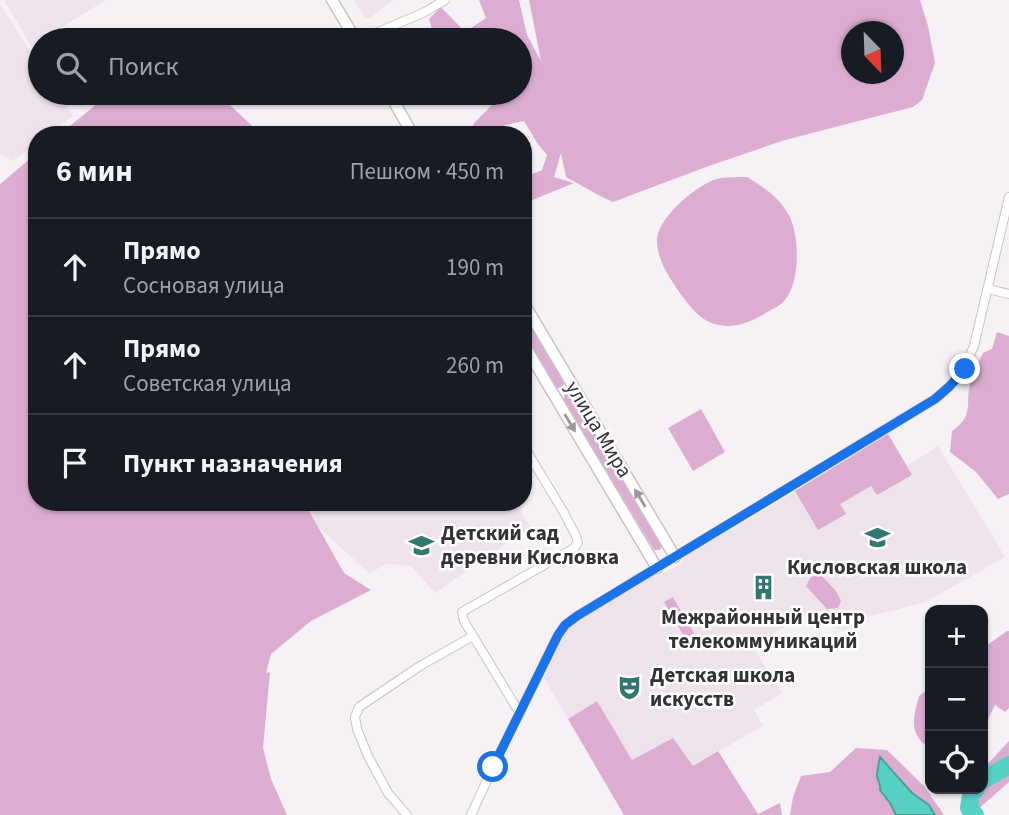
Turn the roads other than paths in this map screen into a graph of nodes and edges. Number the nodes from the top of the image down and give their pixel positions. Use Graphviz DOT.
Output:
graph roads {
  1 [pos="332,0"];
  2 [pos="445,0"];
  3 [pos="349,28"];
  4 [pos="387,28"];
  5 [pos="395,105"];
  6 [pos="408,126"];
  7 [pos="1009,197"];
  8 [pos="988,289"];
  9 [pos="1009,294"];
  10 [pos="532,317"];
  11 [pos="532,359"];
  12 [pos="573,386"];
  13 [pos="554,397"];
  14 [pos="532,460"];
  15 [pos="675,557"];
  16 [pos="657,568"];
  17 [pos="473,636"];
  18 [pos="519,712"];
  19 [pos="407,815"];
  20 [pos="471,815"];
  1 -- 3 [label="street"];
  2 -- 4 [label="street"];
  5 -- 6 [label="street"];
  7 -- 8 [label="street"];
  8 -- 9 [label="street"];
  8 -- 15 [label="street"];
  10 -- 12 [label="street, улица Мира"];
  11 -- 13 [label="street, улица Мира"];
  12 -- 13 [label="street"];
  15 -- 12 [label="street, улица Мира, one-way"];
  13 -- 16 [label="street, улица Мира, one-way"];
  14 -- 17 [label="street"];
  15 -- 16 [label="street"];
  16 -- 18 [label="street"];
  17 -- 18 [label="street"];
  17 -- 19 [label="street"];
  18 -- 20 [label="street"];
}
